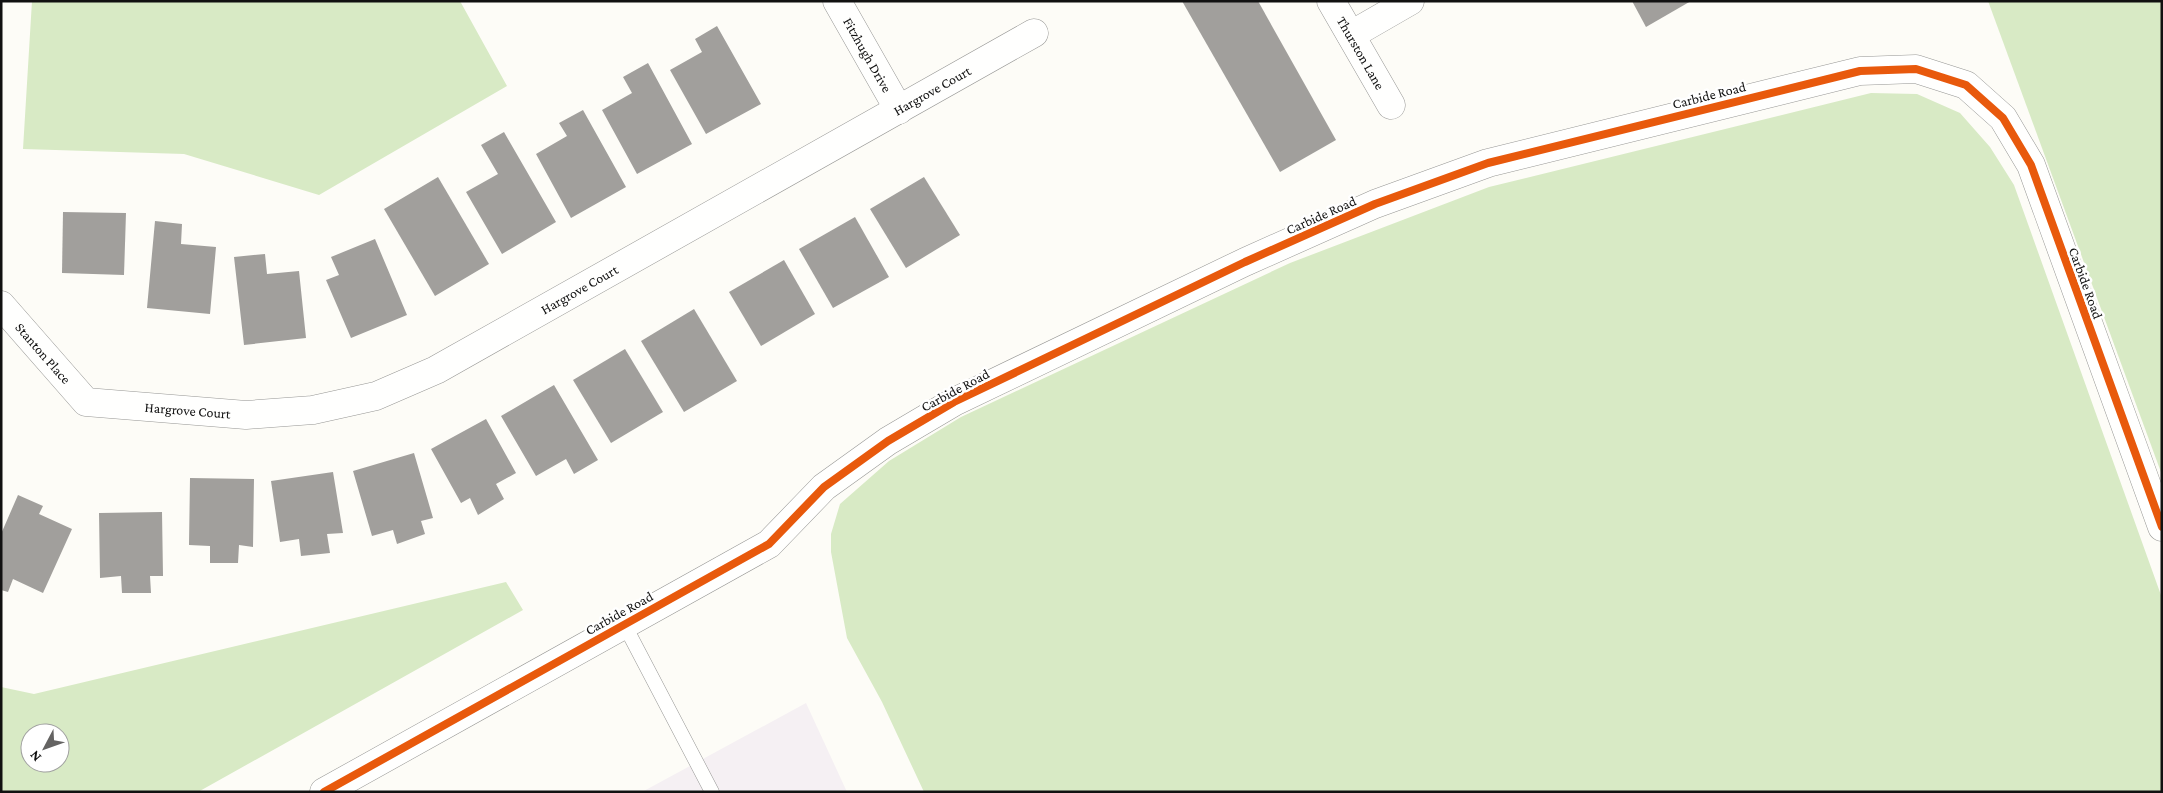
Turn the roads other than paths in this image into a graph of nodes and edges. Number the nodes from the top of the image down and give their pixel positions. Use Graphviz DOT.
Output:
graph roads {
  1 [pos="838,1"];
  2 [pos="1331,1"];
  3 [pos="1410,1"];
  4 [pos="1034,33"];
  5 [pos="1351,35"];
  6 [pos="1391,105"];
  7 [pos="899,110"];
  8 [pos="1,305"];
  9 [pos="86,402"];
  10 [pos="2162,527"];
  11 [pos="624,624"];
  12 [pos="324,792"];
  13 [pos="712,792"];
  1 -- 7 [label="street, Fitzhugh Drive"];
  2 -- 5 [label="street, Thurston Lane"];
  3 -- 5 [label="street"];
  4 -- 7 [label="street, Hargrove Court"];
  5 -- 6 [label="street, Thurston Lane"];
  7 -- 9 [label="street, Hargrove Court"];
  8 -- 9 [label="street, Stanton Place"];
  10 -- 11 [label="street, Carbide Road"];
  11 -- 12 [label="street, Carbide Road"];
  11 -- 13 [label="lane"];
}
